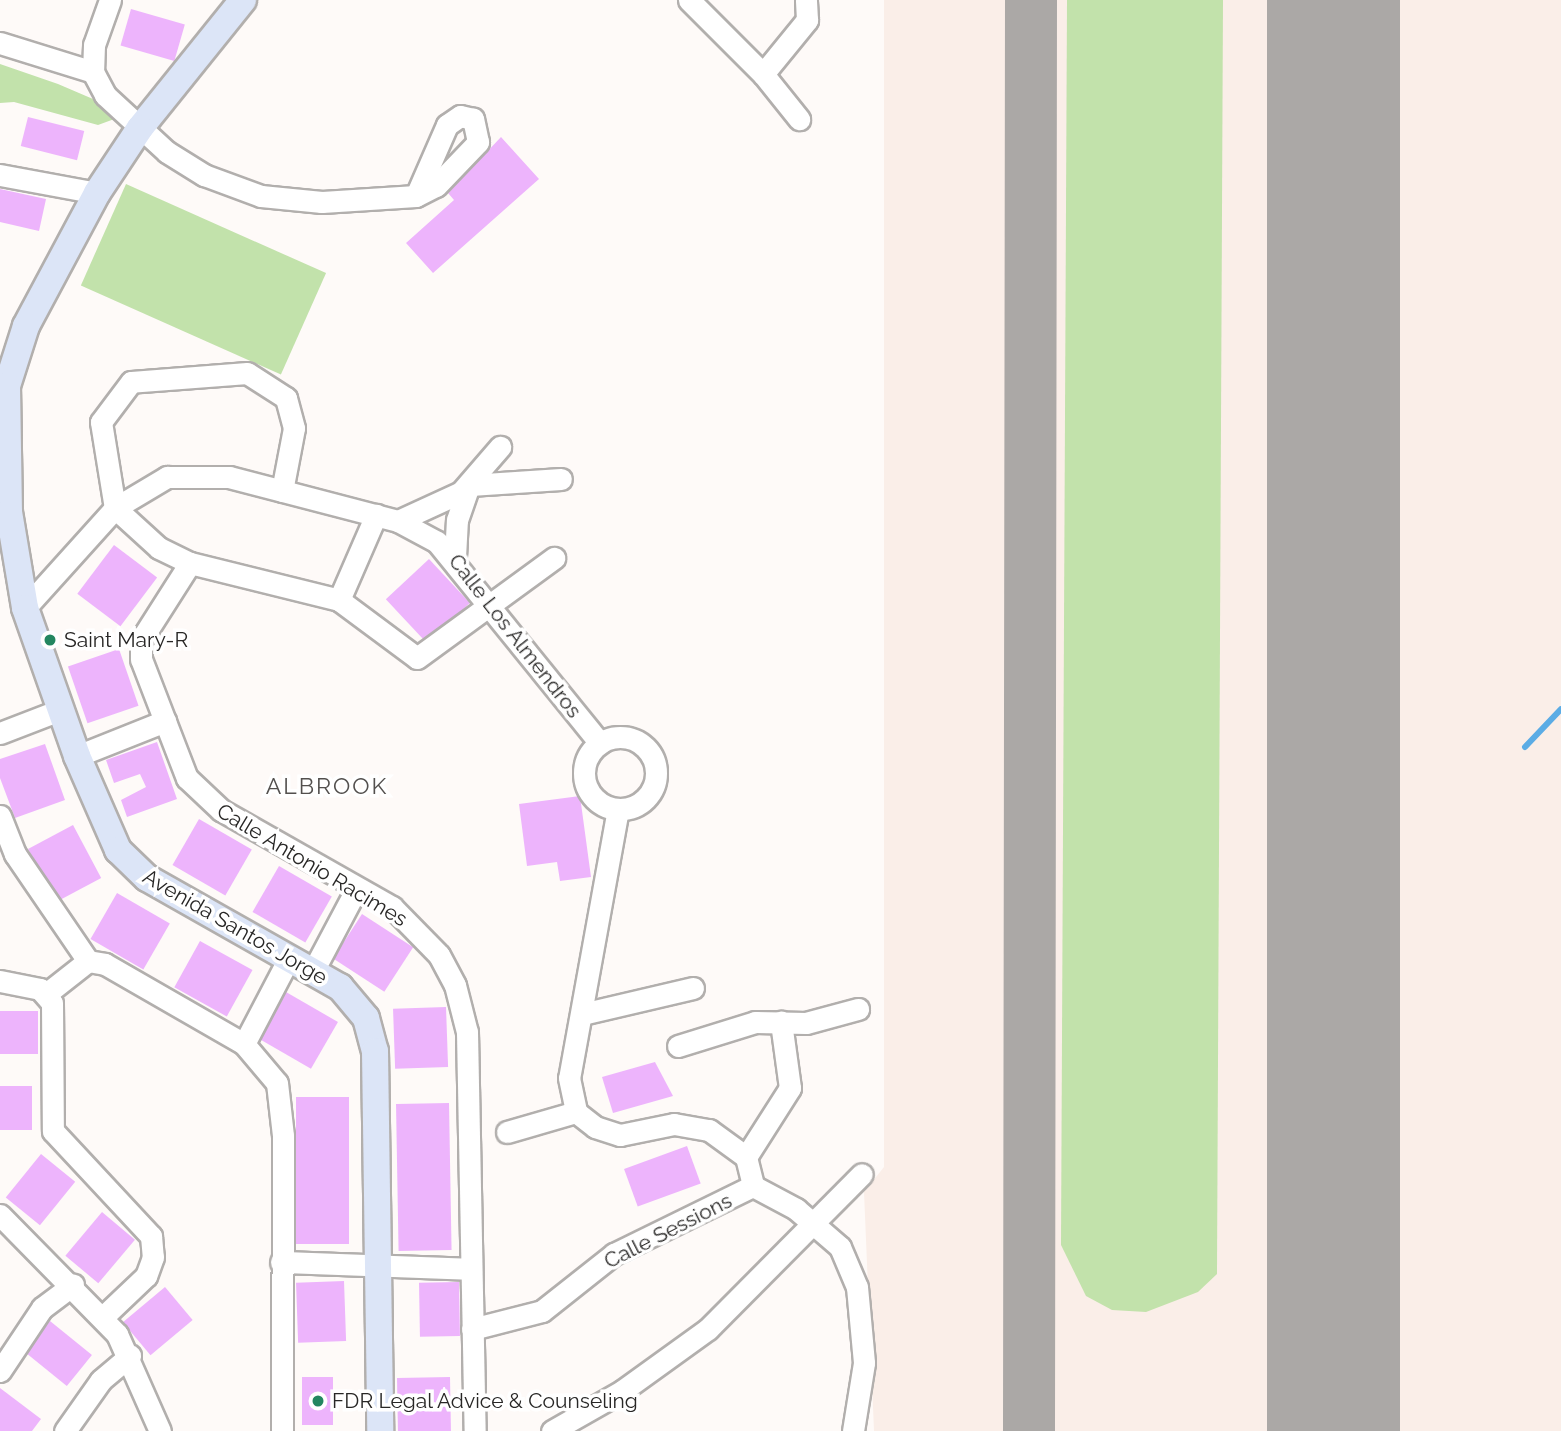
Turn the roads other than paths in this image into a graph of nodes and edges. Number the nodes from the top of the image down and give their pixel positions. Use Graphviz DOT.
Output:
graph roads {
  1 [pos="110,0"];
  2 [pos="243,0"];
  3 [pos="689,0"];
  4 [pos="806,0"];
  5 [pos="0,43"];
  6 [pos="93,72"];
  7 [pos="763,74"];
  8 [pos="799,119"];
  9 [pos="140,128"];
  10 [pos="0,175"];
  11 [pos="97,193"];
  12 [pos="416,196"];
  13 [pos="500,447"];
  14 [pos="561,479"];
  15 [pos="470,485"];
  16 [pos="282,491"];
  17 [pos="115,508"];
  18 [pos="5,509"];
  19 [pos="376,515"];
  20 [pos="398,521"];
  21 [pos="455,557"];
  22 [pos="554,558"];
  23 [pos="190,563"];
  24 [pos="339,600"];
  25 [pos="492,607"];
  26 [pos="25,608"];
  27 [pos="60,710"];
  28 [pos="165,721"];
  29 [pos="0,733"];
  30 [pos="600,743"];
  31 [pos="77,756"];
  32 [pos="618,809"];
  33 [pos="0,816"];
  34 [pos="357,888"];
  35 [pos="289,958"];
  36 [pos="88,961"];
  37 [pos="313,971"];
  38 [pos="0,981"];
  39 [pos="693,988"];
  40 [pos="46,994"];
  41 [pos="858,1009"];
  42 [pos="582,1014"];
  43 [pos="781,1022"];
  44 [pos="244,1045"];
  45 [pos="678,1046"];
  46 [pos="576,1112"];
  47 [pos="508,1132"];
  48 [pos="746,1157"];
  49 [pos="862,1174"];
  50 [pos="752,1186"];
  51 [pos="0,1215"];
  52 [pos="816,1223"];
  53 [pos="281,1262"];
  54 [pos="378,1267"];
  55 [pos="471,1269"];
  56 [pos="73,1285"];
  57 [pos="103,1317"];
  58 [pos="472,1329"];
  59 [pos="130,1356"];
  60 [pos="0,1370"];
  61 [pos="65,1431"];
  62 [pos="160,1431"];
  63 [pos="282,1431"];
  64 [pos="380,1431"];
  65 [pos="475,1431"];
  66 [pos="552,1431"];
  67 [pos="853,1431"];
  1 -- 6 [label="street"];
  2 -- 9 [label="main road, Avenida Santos Jorge"];
  3 -- 7 [label="street"];
  4 -- 7 [label="street"];
  5 -- 6 [label="street"];
  6 -- 9 [label="street"];
  7 -- 8 [label="street"];
  9 -- 11 [label="main road, Avenida Santos Jorge"];
  9 -- 12 [label="street"];
  10 -- 11 [label="street"];
  11 -- 18 [label="main road, Avenida Santos Jorge"];
  13 -- 15 [label="street"];
  14 -- 15 [label="street"];
  15 -- 20 [label="street"];
  15 -- 21 [label="street"];
  16 -- 17 [label="street, Calle Los Almendros"];
  16 -- 17 [label="street"];
  16 -- 19 [label="street, Calle Los Almendros"];
  17 -- 23 [label="street"];
  17 -- 26 [label="street, Calle Los Almendros"];
  18 -- 26 [label="main road, Avenida Santos Jorge"];
  19 -- 20 [label="street, Calle Los Almendros"];
  19 -- 24 [label="street"];
  20 -- 21 [label="street, Calle Los Almendros"];
  21 -- 25 [label="street, Calle Los Almendros"];
  22 -- 25 [label="street"];
  23 -- 24 [label="street"];
  23 -- 28 [label="street, Calle Antonio Racimes"];
  24 -- 25 [label="street"];
  25 -- 30 [label="street, Calle Los Almendros"];
  26 -- 27 [label="main road, Avenida Santos Jorge"];
  27 -- 29 [label="street"];
  27 -- 31 [label="main road, Avenida Santos Jorge"];
  28 -- 31 [label="street"];
  28 -- 34 [label="street, Calle Antonio Racimes"];
  30 -- 32 [label="street"];
  30 -- 32 [label="street"];
  31 -- 35 [label="main road, Avenida Santos Jorge"];
  32 -- 42 [label="street"];
  33 -- 36 [label="street"];
  34 -- 37 [label="street"];
  34 -- 55 [label="street, Calle Antonio Racimes"];
  35 -- 37 [label="main road, Avenida Santos Jorge"];
  35 -- 44 [label="street"];
  36 -- 40 [label="street"];
  36 -- 44 [label="street"];
  37 -- 54 [label="main road, Avenida Santos Jorge"];
  38 -- 40 [label="street"];
  39 -- 42 [label="street"];
  40 -- 57 [label="street"];
  41 -- 43 [label="street"];
  42 -- 46 [label="street"];
  43 -- 45 [label="street"];
  43 -- 48 [label="street"];
  44 -- 53 [label="street"];
  46 -- 47 [label="street"];
  46 -- 48 [label="street"];
  48 -- 50 [label="street"];
  49 -- 52 [label="street"];
  50 -- 52 [label="street"];
  50 -- 58 [label="street, Calle Sessions"];
  51 -- 56 [label="street"];
  52 -- 66 [label="street"];
  52 -- 67 [label="street"];
  53 -- 54 [label="street"];
  53 -- 63 [label="street"];
  54 -- 55 [label="street"];
  54 -- 64 [label="main road, Avenida Santos Jorge"];
  55 -- 58 [label="street, Calle Antonio Racimes"];
  56 -- 57 [label="street"];
  56 -- 60 [label="street"];
  57 -- 59 [label="street"];
  58 -- 65 [label="street, Calle Antonio Racimes"];
  59 -- 61 [label="street"];
  59 -- 62 [label="street"];
}
